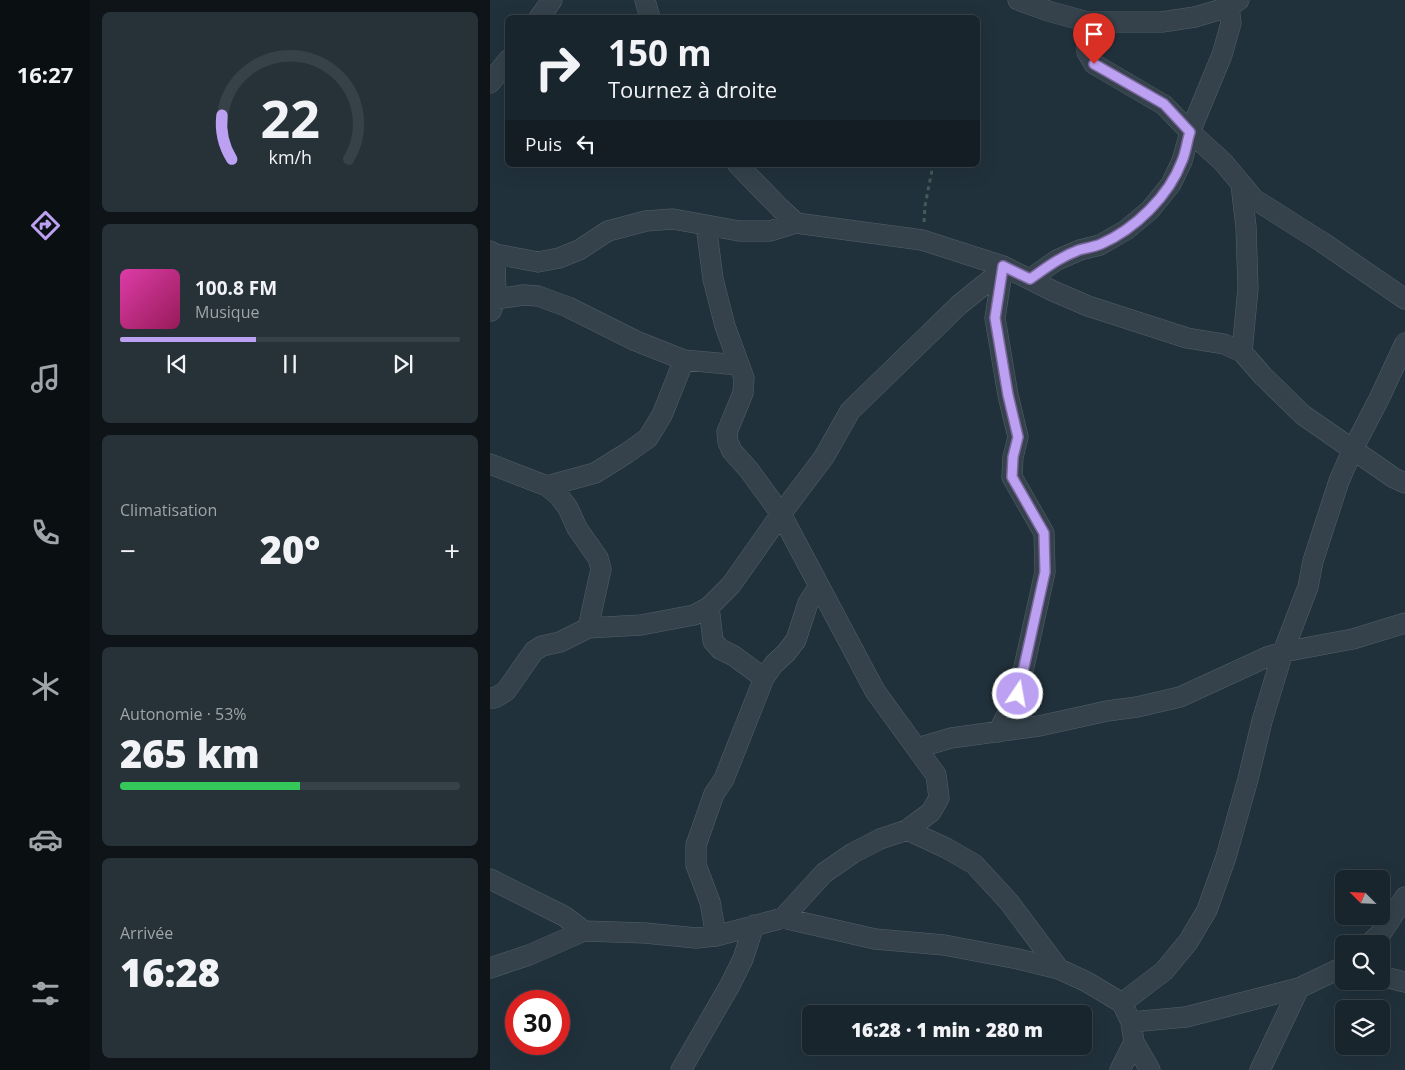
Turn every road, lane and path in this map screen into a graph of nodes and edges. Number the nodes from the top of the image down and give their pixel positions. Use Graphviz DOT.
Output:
graph roads {
  1 [pos="552,0"];
  2 [pos="644,0"];
  3 [pos="1018,0"];
  4 [pos="1234,3"];
  5 [pos="541,15"];
  6 [pos="649,15"];
  7 [pos="1088,22"];
  8 [pos="505,64"];
  9 [pos="490,83"];
  10 [pos="1190,132"];
  11 [pos="740,167"];
  12 [pos="933,167"];
  13 [pos="1241,184"];
  14 [pos="796,223"];
  15 [pos="706,225"];
  16 [pos="922,240"];
  17 [pos="493,252"];
  18 [pos="1002,272"];
  19 [pos="1030,279"];
  20 [pos="1405,299"];
  21 [pos="492,304"];
  22 [pos="1405,343"];
  23 [pos="1242,352"];
  24 [pos="684,360"];
  25 [pos="739,365"];
  26 [pos="1353,449"];
  27 [pos="490,464"];
  28 [pos="1405,483"];
  29 [pos="547,486"];
  30 [pos="781,514"];
  31 [pos="819,586"];
  32 [pos="709,607"];
  33 [pos="1405,623"];
  34 [pos="588,628"];
  35 [pos="1283,652"];
  36 [pos="764,678"];
  37 [pos="490,698"];
  38 [pos="998,732"];
  39 [pos="917,748"];
  40 [pos="907,830"];
  41 [pos="490,878"];
  42 [pos="1405,897"];
  43 [pos="783,918"];
  44 [pos="754,925"];
  45 [pos="584,931"];
  46 [pos="1379,935"];
  47 [pos="716,936"];
  48 [pos="490,968"];
  49 [pos="1059,969"];
  50 [pos="1335,972"];
  51 [pos="1390,978"];
  52 [pos="1405,982"];
  53 [pos="1299,988"];
  54 [pos="1122,1003"];
  55 [pos="1131,1022"];
  56 [pos="1134,1042"];
  57 [pos="681,1070"];
  58 [pos="1120,1070"];
  59 [pos="1150,1070"];
  60 [pos="1260,1070"];
  1 -- 5 [label="street"];
  2 -- 6 [label="street"];
  3 -- 7 [label="street"];
  4 -- 7 [label="street"];
  4 -- 10 [label="street"];
  7 -- 10 [label="street"];
  8 -- 9 [label="street"];
  10 -- 13 [label="street"];
  10 -- 19 [label="street"];
  11 -- 14 [label="street"];
  12 -- 16 [label="path"];
  13 -- 20 [label="street"];
  13 -- 23 [label="street"];
  14 -- 15 [label="street"];
  14 -- 16 [label="street"];
  15 -- 17 [label="street"];
  15 -- 25 [label="street"];
  16 -- 18 [label="street"];
  17 -- 21 [label="street"];
  18 -- 19 [label="street"];
  18 -- 30 [label="street"];
  18 -- 38 [label="street"];
  19 -- 23 [label="street"];
  21 -- 24 [label="street"];
  22 -- 26 [label="street"];
  23 -- 26 [label="street"];
  24 -- 25 [label="street"];
  24 -- 29 [label="street"];
  25 -- 30 [label="street"];
  26 -- 28 [label="street"];
  26 -- 35 [label="street"];
  27 -- 29 [label="street"];
  29 -- 34 [label="street"];
  30 -- 31 [label="street"];
  30 -- 32 [label="street"];
  31 -- 36 [label="street"];
  31 -- 39 [label="street"];
  32 -- 34 [label="street"];
  32 -- 36 [label="street"];
  33 -- 35 [label="street"];
  34 -- 37 [label="street"];
  35 -- 38 [label="street"];
  35 -- 54 [label="street"];
  36 -- 47 [label="street"];
  38 -- 39 [label="street"];
  39 -- 40 [label="street"];
  40 -- 43 [label="street"];
  40 -- 49 [label="street"];
  41 -- 45 [label="street"];
  42 -- 46 [label="street"];
  43 -- 44 [label="street"];
  43 -- 49 [label="street"];
  44 -- 47 [label="street"];
  44 -- 57 [label="street"];
  45 -- 47 [label="street"];
  45 -- 48 [label="street"];
  49 -- 54 [label="street"];
  50 -- 53 [label="street"];
  51 -- 52 [label="street"];
  53 -- 55 [label="street"];
  53 -- 60 [label="street"];
  54 -- 55 [label="street"];
  55 -- 56 [label="street"];
  56 -- 58 [label="street"];
  56 -- 59 [label="street"];
}
